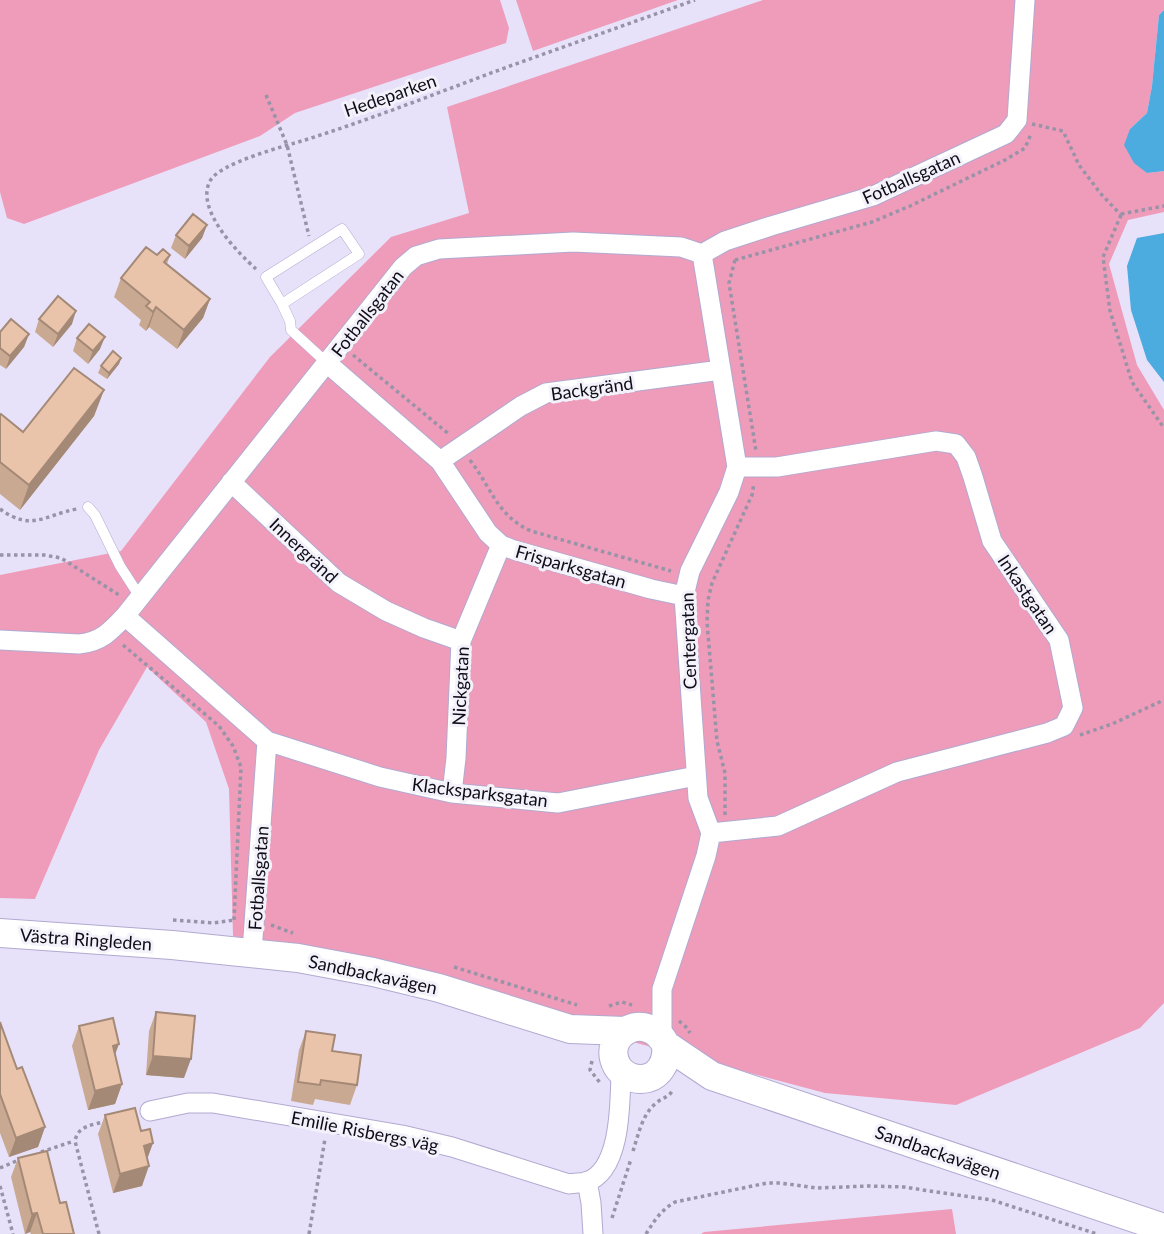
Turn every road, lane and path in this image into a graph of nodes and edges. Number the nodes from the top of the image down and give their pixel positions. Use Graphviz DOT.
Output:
graph roads {
  1 [pos="695,0"];
  2 [pos="1025,0"];
  3 [pos="265,94"];
  4 [pos="1032,124"];
  5 [pos="287,145"];
  6 [pos="1164,206"];
  7 [pos="1121,215"];
  8 [pos="722,243"];
  9 [pos="312,248"];
  10 [pos="702,254"];
  11 [pos="266,277"];
  12 [pos="282,304"];
  13 [pos="342,345"];
  14 [pos="327,363"];
  15 [pos="721,370"];
  16 [pos="1164,428"];
  17 [pos="460,447"];
  18 [pos="440,461"];
  19 [pos="746,467"];
  20 [pos="231,482"];
  21 [pos="88,507"];
  22 [pos="0,509"];
  23 [pos="501,545"];
  24 [pos="0,555"];
  25 [pos="689,576"];
  26 [pos="135,589"];
  27 [pos="684,596"];
  28 [pos="125,616"];
  29 [pos="109,633"];
  30 [pos="0,640"];
  31 [pos="461,641"];
  32 [pos="267,741"];
  33 [pos="696,776"];
  34 [pos="453,793"];
  35 [pos="719,832"];
  36 [pos="234,920"];
  37 [pos="0,933"];
  38 [pos="172,944"];
  39 [pos="252,952"];
  40 [pos="662,989"];
  41 [pos="570,1028"];
  42 [pos="628,1029"];
  43 [pos="664,1041"];
  44 [pos="634,1072"];
  45 [pos="712,1076"];
  46 [pos="150,1111"];
  47 [pos="107,1122"];
  48 [pos="326,1123"];
  49 [pos="75,1141"];
  50 [pos="0,1168"];
  51 [pos="587,1181"];
  52 [pos="0,1186"];
  53 [pos="1164,1228"];
  54 [pos="13,1234"];
  55 [pos="99,1234"];
  56 [pos="309,1234"];
  57 [pos="593,1234"];
  58 [pos="646,1234"];
  59 [pos="1097,1234"];
  1 -- 5 [label="path, Hedeparken"];
  2 -- 8 [label="street, Fotballsgatan"];
  3 -- 5 [label="path"];
  4 -- 7 [label="path"];
  5 -- 9 [label="path"];
  5 -- 11 [label="path, Hedeparken"];
  6 -- 7 [label="path"];
  7 -- 16 [label="path"];
  8 -- 10 [label="street, Fotballsgatan"];
  8 -- 19 [label="path"];
  9 -- 11 [label="lane"];
  9 -- 12 [label="lane"];
  10 -- 13 [label="street, Fotballsgatan"];
  10 -- 15 [label="street, Centergatan"];
  11 -- 12 [label="lane"];
  12 -- 14 [label="lane"];
  13 -- 14 [label="street, Fotballsgatan"];
  13 -- 17 [label="path"];
  14 -- 18 [label="street, Frisparksgatan"];
  14 -- 20 [label="street, Fotballsgatan"];
  15 -- 17 [label="street, Backgränd"];
  15 -- 19 [label="street, Centergatan"];
  17 -- 18 [label="street, Backgränd"];
  17 -- 25 [label="path"];
  18 -- 23 [label="street, Frisparksgatan"];
  19 -- 25 [label="street, Centergatan"];
  19 -- 35 [label="path"];
  19 -- 35 [label="street, Inkastgatan"];
  20 -- 26 [label="street, Fotballsgatan"];
  20 -- 31 [label="street, Innergränd"];
  21 -- 22 [label="path"];
  21 -- 26 [label="lane"];
  23 -- 27 [label="street, Frisparksgatan"];
  23 -- 31 [label="street, Nickgatan"];
  24 -- 26 [label="path"];
  25 -- 27 [label="street, Centergatan"];
  26 -- 28 [label="street, Fotballsgatan"];
  27 -- 33 [label="street, Centergatan"];
  28 -- 29 [label="street, Fotballsgatan"];
  28 -- 32 [label="street"];
  29 -- 30 [label="street"];
  29 -- 36 [label="path"];
  31 -- 34 [label="street, Nickgatan"];
  32 -- 34 [label="street, Klacksparksgatan"];
  32 -- 39 [label="street, Fotballsgatan"];
  33 -- 34 [label="street, Klacksparksgatan"];
  33 -- 35 [label="street, Centergatan"];
  35 -- 40 [label="street"];
  37 -- 38 [label="street, Västra Ringleden"];
  38 -- 39 [label="street, Sandbackavägen"];
  39 -- 41 [label="street, Sandbackavägen"];
  40 -- 42 [label="street"];
  40 -- 43 [label="street"];
  41 -- 42 [label="street, Sandbackavägen"];
  41 -- 44 [label="street, Sandbackavägen"];
  42 -- 43 [label="street"];
  42 -- 44 [label="street"];
  43 -- 44 [label="street"];
  43 -- 45 [label="street, Sandbackavägen"];
  44 -- 45 [label="street, Sandbackavägen"];
  44 -- 51 [label="street"];
  45 -- 53 [label="street, Sandbackavägen"];
  46 -- 48 [label="street, Emilie Risbergs väg"];
  47 -- 49 [label="path"];
  48 -- 51 [label="street, Emilie Risbergs väg"];
  48 -- 56 [label="path"];
  49 -- 50 [label="path"];
  49 -- 55 [label="path"];
  51 -- 57 [label="street"];
  52 -- 54 [label="path"];
  58 -- 59 [label="path"];
}
